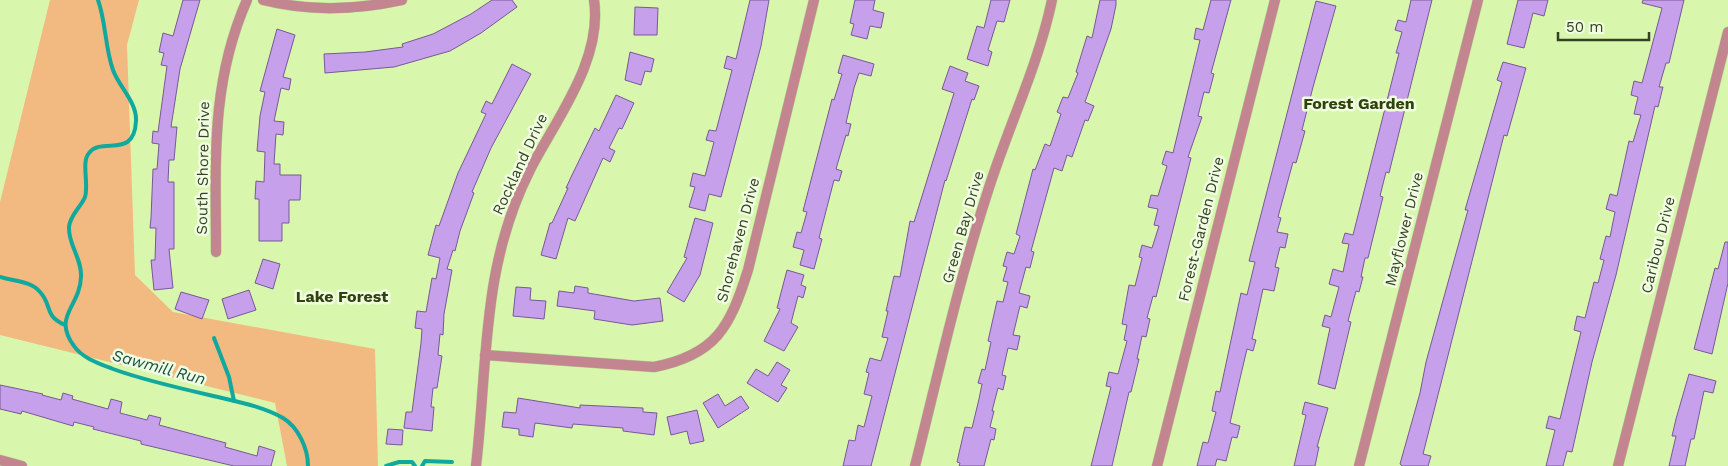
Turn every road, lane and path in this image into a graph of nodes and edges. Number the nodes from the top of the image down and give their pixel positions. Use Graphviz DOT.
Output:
graph roads {
  1 [pos="247,0"];
  2 [pos="263,0"];
  3 [pos="402,0"];
  4 [pos="594,0"];
  5 [pos="814,0"];
  6 [pos="1052,0"];
  7 [pos="1275,0"];
  8 [pos="1478,0"];
  9 [pos="1728,32"];
  10 [pos="216,252"];
  11 [pos="485,355"];
  12 [pos="0,460"];
  13 [pos="22,466"];
  14 [pos="476,466"];
  15 [pos="915,466"];
  16 [pos="1157,466"];
  17 [pos="1359,466"];
  18 [pos="1618,466"];
  1 -- 10 [label="street, South Shore Drive"];
  2 -- 3 [label="street"];
  4 -- 11 [label="street, Rockland Drive"];
  5 -- 11 [label="street, Shorehaven Drive"];
  6 -- 15 [label="street, Green Bay Drive"];
  7 -- 16 [label="street, Forest-Garden Drive"];
  8 -- 17 [label="street, Mayflower Drive"];
  9 -- 18 [label="street, Caribou Drive"];
  11 -- 14 [label="street, Rockland Drive"];
  12 -- 13 [label="street"];
}
